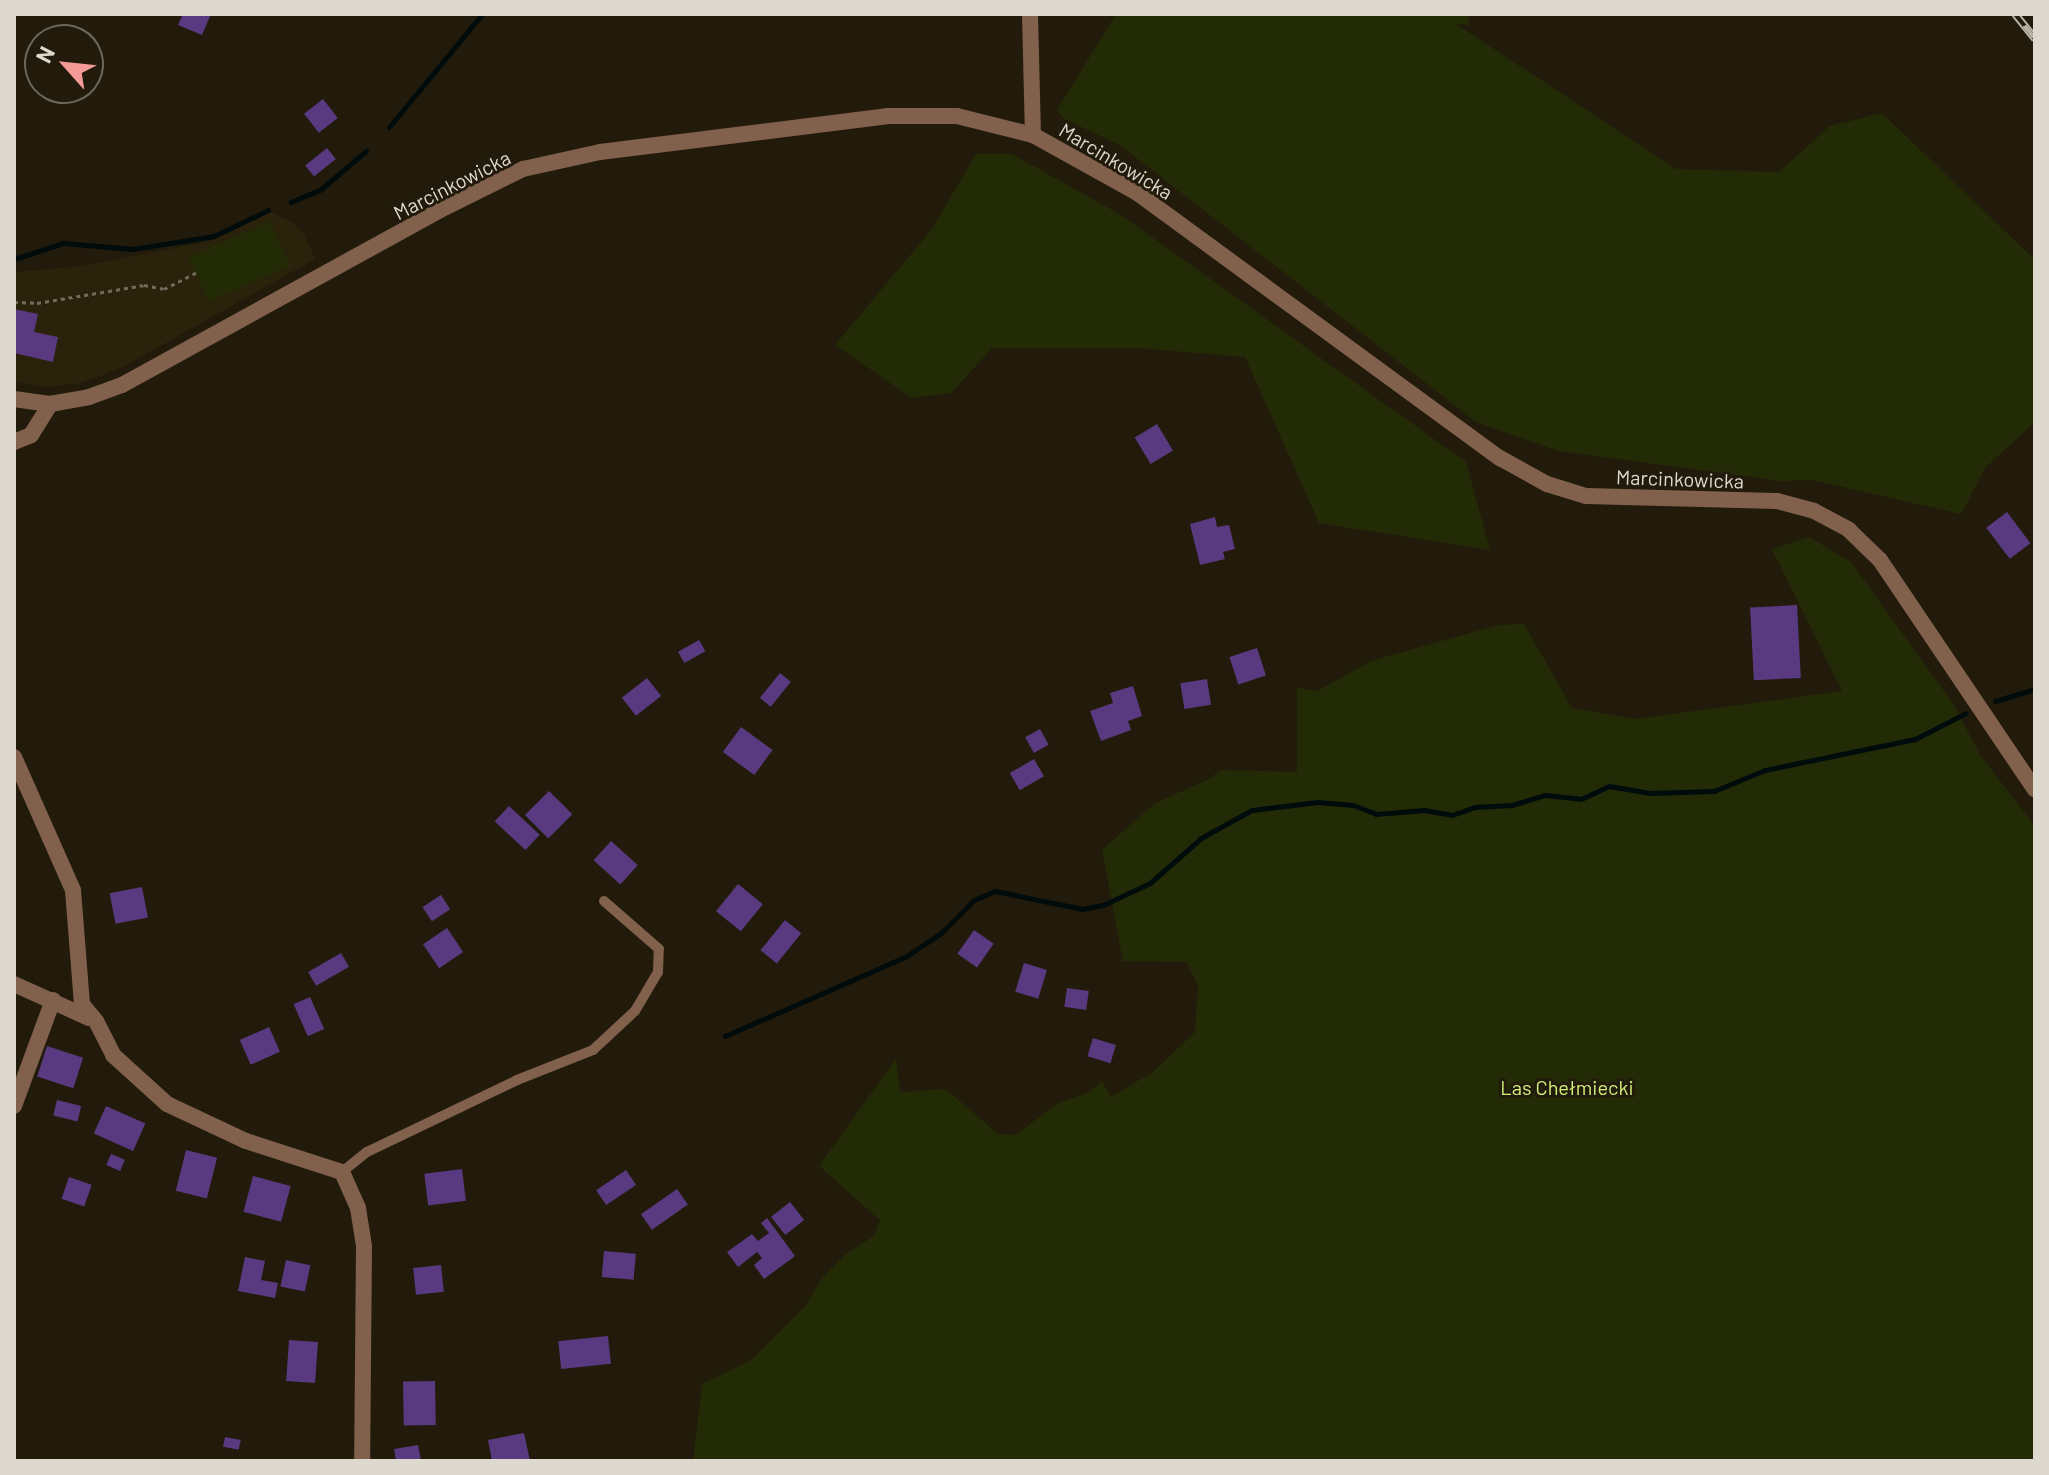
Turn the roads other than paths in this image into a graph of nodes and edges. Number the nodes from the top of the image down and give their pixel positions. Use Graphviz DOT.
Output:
graph roads {
  1 [pos="1030,14"];
  2 [pos="1033,135"];
  3 [pos="14,399"];
  4 [pos="50,404"];
  5 [pos="14,442"];
  6 [pos="14,757"];
  7 [pos="2035,790"];
  8 [pos="604,901"];
  9 [pos="14,984"];
  10 [pos="53,1000"];
  11 [pos="96,1021"];
  12 [pos="14,1106"];
  13 [pos="342,1172"];
  14 [pos="362,1461"];
  1 -- 2 [label="street"];
  2 -- 4 [label="street, Marcinkowicka"];
  2 -- 7 [label="street, Marcinkowicka"];
  3 -- 4 [label="street, Marcinkowicka"];
  4 -- 5 [label="street"];
  6 -- 11 [label="street"];
  8 -- 13 [label="lane"];
  9 -- 10 [label="street"];
  10 -- 11 [label="street"];
  10 -- 12 [label="street"];
  11 -- 13 [label="street"];
  13 -- 14 [label="street"];
}
